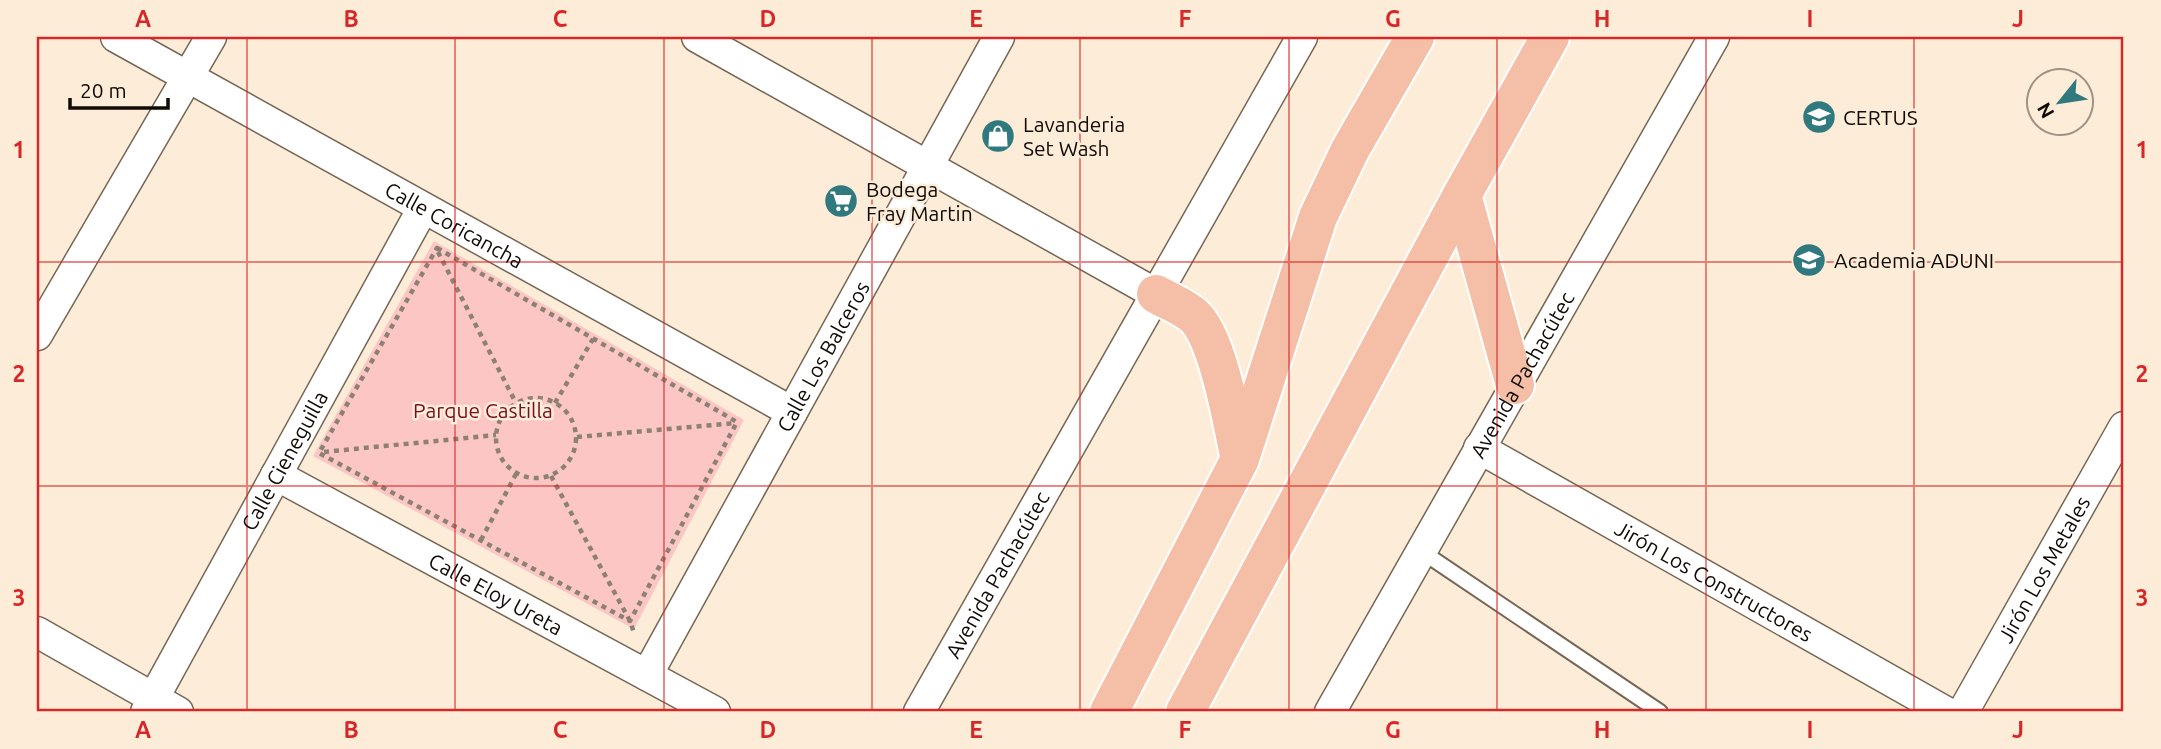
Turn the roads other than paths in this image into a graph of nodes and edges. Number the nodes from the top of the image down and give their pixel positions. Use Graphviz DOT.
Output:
graph roads {
  1 [pos="116,37"];
  2 [pos="211,37"];
  3 [pos="697,37"];
  4 [pos="999,37"];
  5 [pos="1302,37"];
  6 [pos="1415,37"];
  7 [pos="1550,37"];
  8 [pos="1714,37"];
  9 [pos="189,77"];
  10 [pos="927,167"];
  11 [pos="1462,195"];
  12 [pos="423,208"];
  13 [pos="1156,295"];
  14 [pos="37,335"];
  15 [pos="1515,385"];
  16 [pos="792,412"];
  17 [pos="2124,427"];
  18 [pos="1479,448"];
  19 [pos="1240,459"];
  20 [pos="276,475"];
  21 [pos="1421,551"];
  22 [pos="37,632"];
  23 [pos="647,676"];
  24 [pos="159,708"];
  25 [pos="715,712"];
  26 [pos="919,712"];
  27 [pos="1109,712"];
  28 [pos="1185,712"];
  29 [pos="1330,712"];
  30 [pos="1660,712"];
  31 [pos="1946,712"];
  32 [pos="1963,712"];
  1 -- 9 [label="street, Calle Coricancha"];
  2 -- 9 [label="street"];
  3 -- 10 [label="street"];
  4 -- 10 [label="street, Calle Los Balceros"];
  5 -- 13 [label="street, Avenida Pachacútec"];
  6 -- 19 [label="main road"];
  7 -- 11 [label="main road"];
  8 -- 15 [label="street, Avenida Pachacútec"];
  9 -- 12 [label="street, Calle Coricancha"];
  9 -- 14 [label="street"];
  10 -- 13 [label="street"];
  10 -- 16 [label="street, Calle Los Balceros"];
  11 -- 15 [label="main road"];
  11 -- 28 [label="main road"];
  12 -- 16 [label="street, Calle Coricancha"];
  12 -- 20 [label="street, Calle Cieneguilla"];
  13 -- 19 [label="main road"];
  13 -- 26 [label="street, Avenida Pachacútec"];
  15 -- 18 [label="street, Avenida Pachacútec"];
  16 -- 23 [label="street, Calle Los Balceros"];
  17 -- 32 [label="street, Jirón Los Metales"];
  18 -- 21 [label="street, Avenida Pachacútec"];
  18 -- 31 [label="street, Jirón Los Constructores"];
  19 -- 27 [label="main road"];
  20 -- 23 [label="street, Calle Eloy Ureta"];
  20 -- 24 [label="street, Calle Cieneguilla"];
  21 -- 29 [label="street, Avenida Pachacútec"];
  21 -- 30 [label="lane"];
  22 -- 24 [label="street"];
  23 -- 25 [label="street, Calle Eloy Ureta"];
}
